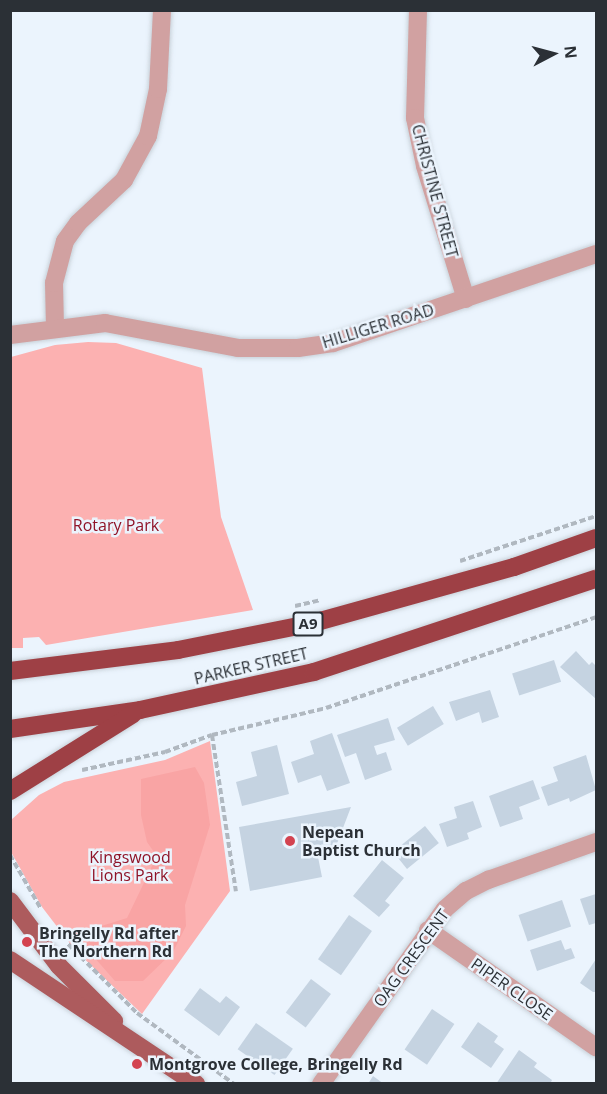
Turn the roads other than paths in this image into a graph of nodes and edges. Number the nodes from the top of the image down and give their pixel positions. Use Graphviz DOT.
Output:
graph roads {
  1 [pos="162,10"];
  2 [pos="418,10"];
  3 [pos="597,254"];
  4 [pos="465,299"];
  5 [pos="56,327"];
  6 [pos="10,335"];
  7 [pos="597,538"];
  8 [pos="597,579"];
  9 [pos="10,671"];
  10 [pos="140,710"];
  11 [pos="10,729"];
  12 [pos="10,791"];
  13 [pos="597,842"];
  14 [pos="10,901"];
  15 [pos="428,930"];
  16 [pos="10,960"];
  17 [pos="130,1037"];
  18 [pos="597,1047"];
  19 [pos="196,1083"];
  20 [pos="321,1083"];
  1 -- 5 [label="street"];
  2 -- 4 [label="street, CHRISTINE STREET"];
  3 -- 4 [label="street, HILLIGER ROAD"];
  4 -- 5 [label="street, HILLIGER ROAD"];
  5 -- 6 [label="street, HILLIGER ROAD"];
  7 -- 9 [label="highway, PARKER STREET / A9"];
  8 -- 10 [label="highway, PARKER STREET"];
  10 -- 11 [label="highway, PARKER STREET"];
  10 -- 12 [label="highway"];
  13 -- 15 [label="street, OAG CRESCENT"];
  14 -- 17 [label="main road"];
  15 -- 18 [label="street, PIPER CLOSE"];
  15 -- 20 [label="street, OAG CRESCENT"];
  16 -- 17 [label="main road"];
  17 -- 19 [label="main road"];
}
